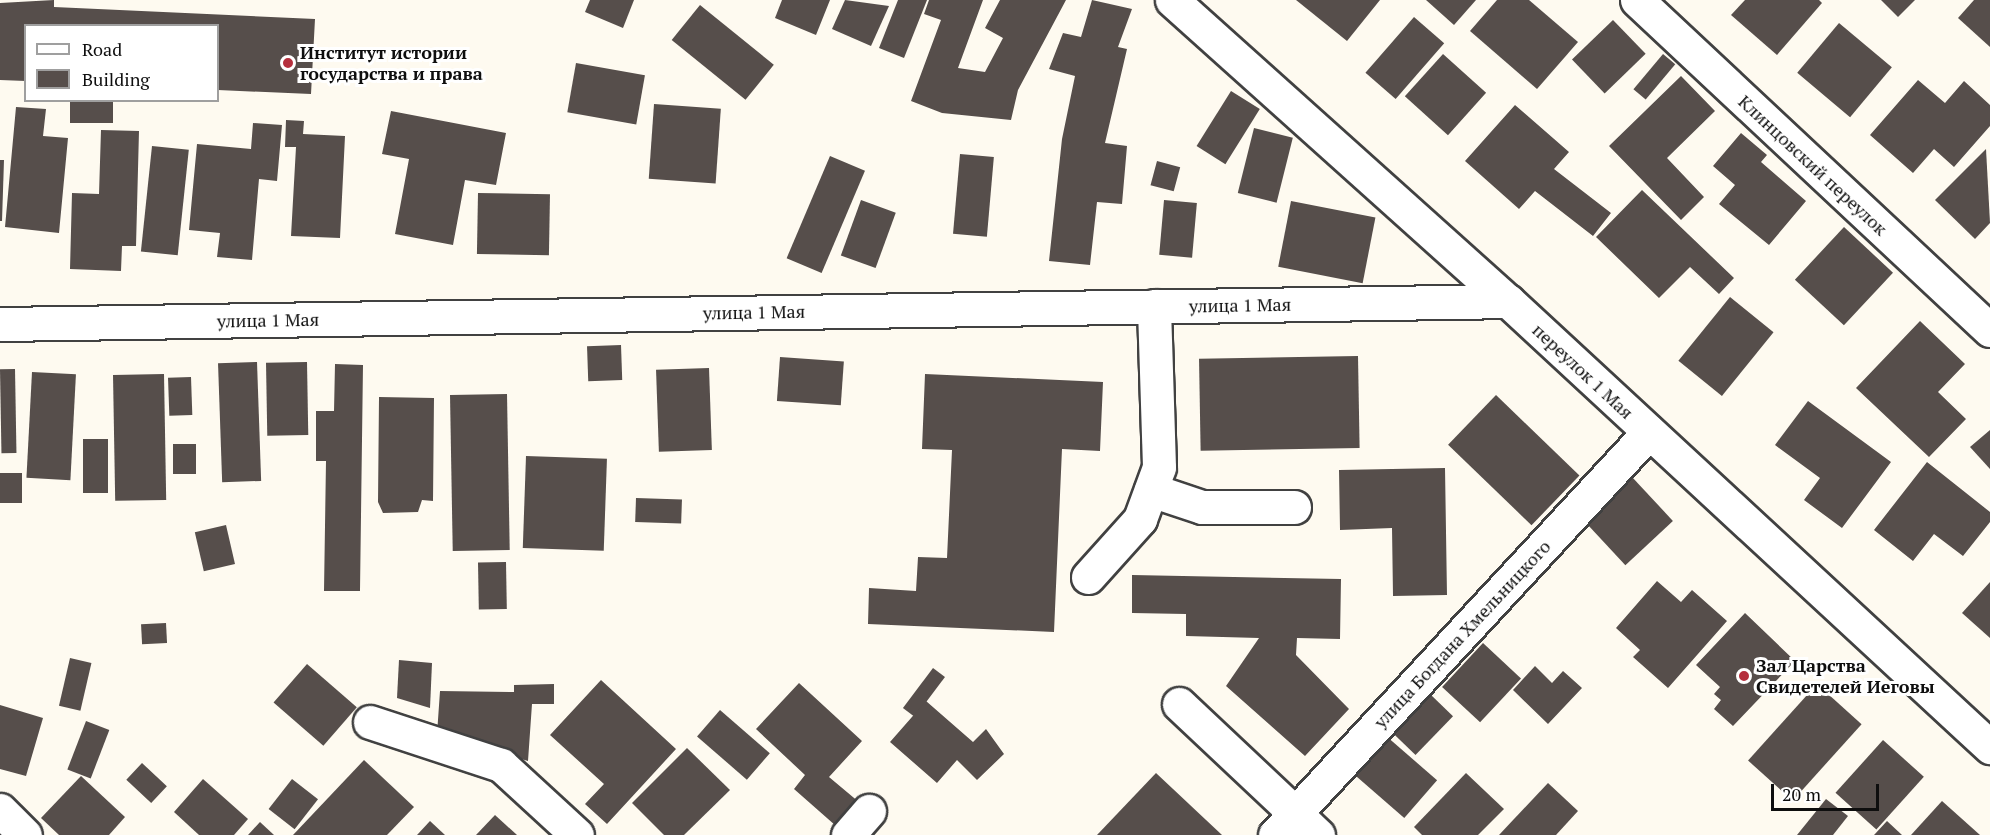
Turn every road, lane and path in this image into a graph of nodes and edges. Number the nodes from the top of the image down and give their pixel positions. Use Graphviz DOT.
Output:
graph roads {
  1 [pos="1172,0"];
  2 [pos="1637,0"];
  3 [pos="1508,301"];
  4 [pos="1154,306"];
  5 [pos="0,324"];
  6 [pos="1990,330"];
  7 [pos="1649,432"];
  8 [pos="1151,490"];
  9 [pos="1294,507"];
  10 [pos="1088,578"];
  11 [pos="1179,704"];
  12 [pos="370,722"];
  13 [pos="1990,747"];
  14 [pos="0,810"];
  15 [pos="869,811"];
  16 [pos="1296,828"];
  17 [pos="25,835"];
  18 [pos="577,835"];
  19 [pos="848,835"];
  1 -- 3 [label="street, переулок 1 Мая"];
  2 -- 6 [label="street, Клинцовский переулок"];
  3 -- 4 [label="street, улица 1 Мая"];
  3 -- 7 [label="street, переулок 1 Мая"];
  4 -- 5 [label="street, улица 1 Мая"];
  4 -- 8 [label="street"];
  7 -- 13 [label="street, переулок 1 Мая"];
  7 -- 16 [label="street, улица Богдана Хмельницкого"];
  8 -- 9 [label="street"];
  8 -- 10 [label="street"];
  11 -- 16 [label="street"];
  12 -- 18 [label="street"];
  14 -- 17 [label="street"];
  15 -- 19 [label="street"];
}
